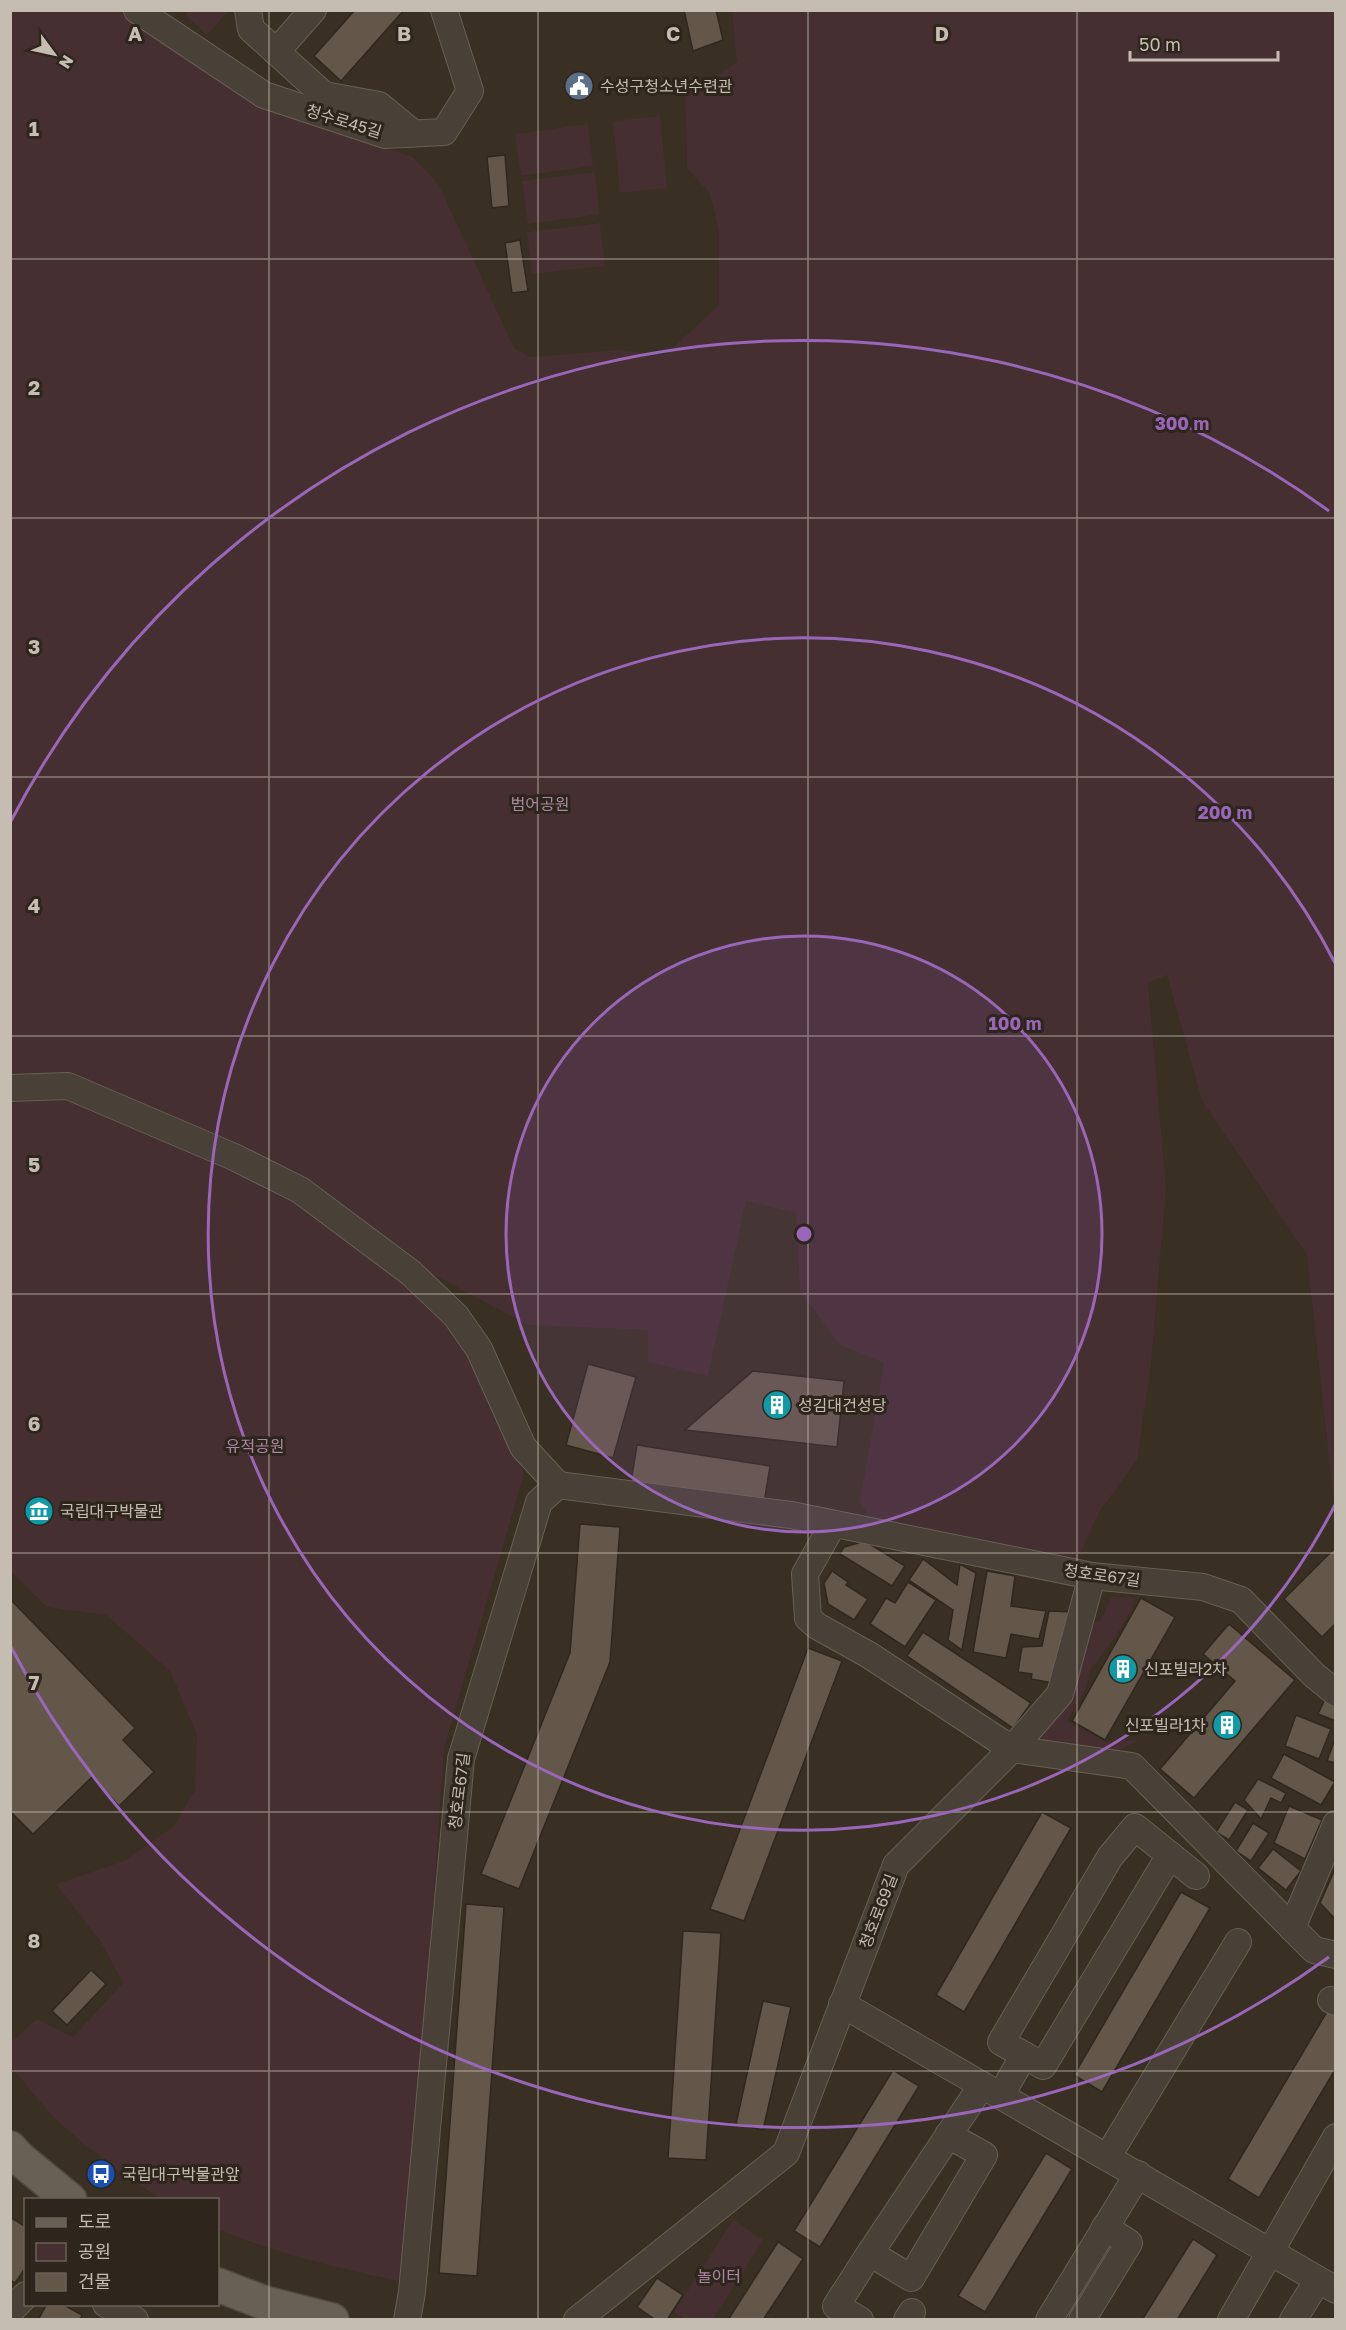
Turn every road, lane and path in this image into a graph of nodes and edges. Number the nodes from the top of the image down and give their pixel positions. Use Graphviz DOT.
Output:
graph roads {
  1 [pos="137,10"];
  2 [pos="248,10"];
  3 [pos="313,10"];
  4 [pos="444,10"];
  5 [pos="276,52"];
  6 [pos="413,133"];
  7 [pos="10,1088"];
  8 [pos="558,1485"];
  9 [pos="832,1524"];
  10 [pos="1092,1576"];
  11 [pos="1335,1693"];
  12 [pos="1012,1749"];
  13 [pos="1335,1824"];
  14 [pos="1170,1855"];
  15 [pos="1196,1876"];
  16 [pos="1292,1928"];
  17 [pos="1238,1942"];
  18 [pos="1335,1955"];
  19 [pos="842,2004"];
  20 [pos="1024,2055"];
  21 [pos="992,2090"];
  22 [pos="948,2135"];
  23 [pos="1335,2137"];
  24 [pos="10,2148"];
  25 [pos="1108,2156"];
  26 [pos="1137,2174"];
  27 [pos="69,2198"];
  28 [pos="1105,2227"];
  29 [pos="1269,2251"];
  30 [pos="870,2253"];
  31 [pos="219,2285"];
  32 [pos="1327,2285"];
  33 [pos="24,2297"];
  34 [pos="10,2311"];
  35 [pos="832,2313"];
  36 [pos="332,2319"];
  37 [pos="406,2319"];
  38 [pos="576,2319"];
  39 [pos="860,2319"];
  40 [pos="1049,2319"];
  41 [pos="1082,2319"];
  42 [pos="1231,2319"];
  43 [pos="1293,2319"];
  1 -- 6 [label="street, 청수로45길"];
  2 -- 5 [label="street"];
  3 -- 5 [label="street"];
  4 -- 6 [label="street, 청수로45길"];
  5 -- 6 [label="street"];
  7 -- 8 [label="street"];
  8 -- 9 [label="street, 청호로67길"];
  8 -- 37 [label="street, 청호로67길"];
  9 -- 10 [label="street, 청호로67길"];
  9 -- 12 [label="street"];
  10 -- 11 [label="street, 청호로67길"];
  10 -- 12 [label="street, 청호로69길"];
  12 -- 16 [label="street"];
  12 -- 19 [label="street, 청호로69길"];
  13 -- 16 [label="street"];
  14 -- 15 [label="street"];
  14 -- 20 [label="street"];
  14 -- 20 [label="street"];
  16 -- 18 [label="street"];
  17 -- 25 [label="street"];
  19 -- 21 [label="street"];
  19 -- 38 [label="street, 청호로69길"];
  20 -- 21 [label="street"];
  21 -- 22 [label="street"];
  21 -- 25 [label="street"];
  22 -- 30 [label="street"];
  22 -- 30 [label="street"];
  23 -- 29 [label="street"];
  24 -- 27 [label="main road"];
  25 -- 26 [label="street"];
  26 -- 28 [label="street"];
  26 -- 29 [label="street"];
  28 -- 40 [label="street"];
  28 -- 41 [label="street"];
  29 -- 32 [label="street"];
  29 -- 42 [label="street"];
  30 -- 35 [label="street"];
  31 -- 36 [label="main road"];
  32 -- 43 [label="street"];
  33 -- 34 [label="street"];
  35 -- 39 [label="street"];
}
